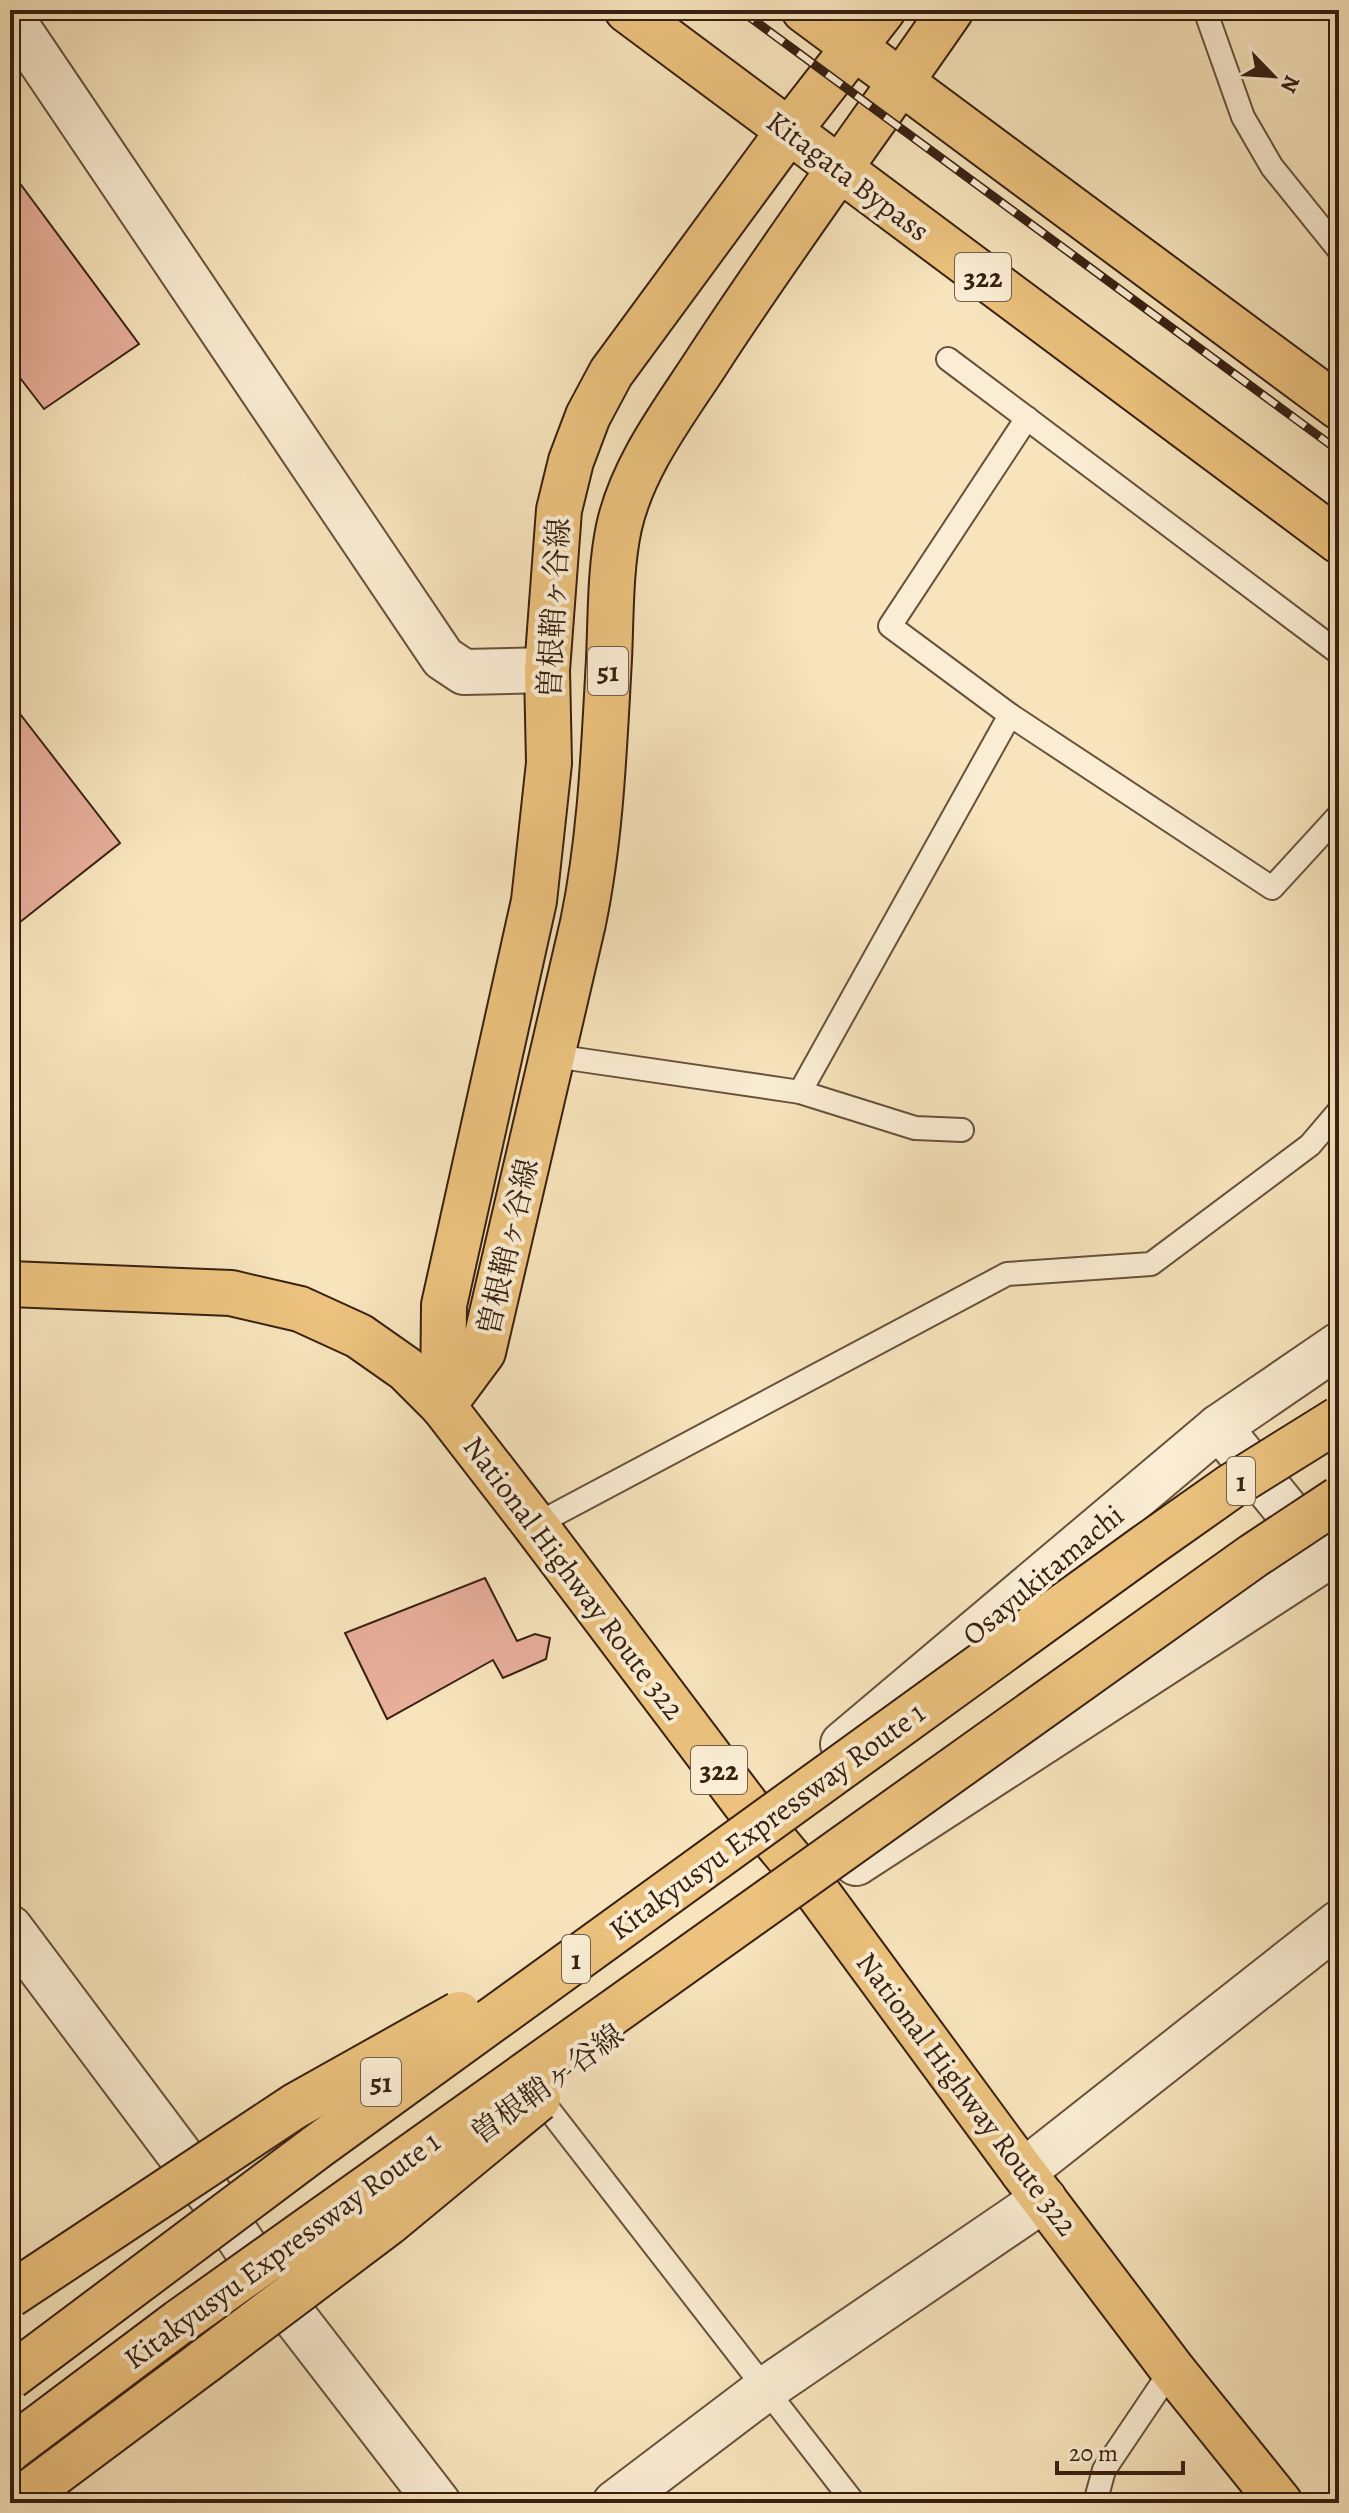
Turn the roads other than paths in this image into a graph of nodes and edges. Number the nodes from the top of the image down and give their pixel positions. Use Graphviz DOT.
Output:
graph roads {
  1 [pos="627,10"];
  2 [pos="804,10"];
  3 [pos="883,10"];
  4 [pos="951,10"];
  5 [pos="1205,10"];
  6 [pos="10,16"];
  7 [pos="855,48"];
  8 [pos="902,82"];
  9 [pos="788,132"];
  10 [pos="838,169"];
  11 [pos="1339,250"];
  12 [pos="948,359"];
  13 [pos="1339,407"];
  14 [pos="1027,418"];
  15 [pos="1339,541"];
  16 [pos="1339,653"];
  17 [pos="547,670"];
  18 [pos="1010,715"];
  19 [pos="1339,815"];
  20 [pos="554,1056"];
  21 [pos="800,1092"];
  22 [pos="1339,1111"];
  23 [pos="962,1130"];
  24 [pos="10,1284"];
  25 [pos="1339,1345"];
  26 [pos="443,1406"];
  27 [pos="1339,1419"];
  28 [pos="1219,1427"];
  29 [pos="1339,1499"];
  30 [pos="535,1525"];
  31 [pos="1145,1547"];
  32 [pos="1336,1557"];
  33 [pos="756,1818"];
  34 [pos="819,1876"];
  35 [pos="1339,1923"];
  36 [pos="10,1928"];
  37 [pos="535,2092"];
  38 [pos="1033,2186"];
  39 [pos="213,2199"];
  40 [pos="273,2289"];
  41 [pos="10,2295"];
  42 [pos="10,2351"];
  43 [pos="1172,2369"];
  44 [pos="10,2377"];
  45 [pos="764,2390"];
  46 [pos="10,2449"];
  47 [pos="10,2480"];
  48 [pos="15,2503"];
  49 [pos="438,2503"];
  50 [pos="615,2503"];
  51 [pos="854,2503"];
  52 [pos="1095,2503"];
  53 [pos="1280,2503"];
  1 -- 9 [label="main road, Kitagata Bypass / 322"];
  2 -- 7 [label="main road"];
  3 -- 7 [label="main road, 曽根鞘ヶ谷線 / 51"];
  4 -- 8 [label="main road, 曽根鞘ヶ谷線 / 51"];
  5 -- 11 [label="lane"];
  6 -- 17 [label="street"];
  7 -- 8 [label="main road"];
  7 -- 9 [label="main road, 曽根鞘ヶ谷線 / 51"];
  8 -- 10 [label="main road, 曽根鞘ヶ谷線 / 51"];
  8 -- 13 [label="main road"];
  9 -- 10 [label="main road, Kitagata Bypass / 322"];
  9 -- 17 [label="main road, 曽根鞘ヶ谷線 / 51"];
  10 -- 15 [label="main road, Kitagata Bypass / 322"];
  10 -- 20 [label="main road, 曽根鞘ヶ谷線 / 51"];
  12 -- 14 [label="lane"];
  14 -- 16 [label="lane"];
  14 -- 18 [label="lane"];
  17 -- 26 [label="main road, 曽根鞘ヶ谷線 / 51"];
  18 -- 19 [label="lane"];
  18 -- 21 [label="lane"];
  20 -- 21 [label="lane"];
  20 -- 26 [label="main road, 曽根鞘ヶ谷線 / 51"];
  21 -- 23 [label="lane"];
  22 -- 30 [label="lane"];
  24 -- 26 [label="main road, National Highway Route 322 / 322"];
  25 -- 28 [label="street, Osayukitamachi"];
  26 -- 30 [label="main road, National Highway Route 322 / 322"];
  27 -- 31 [label="main road, Kitakyusyu Expressway Route 1 / 1, bridge"];
  28 -- 32 [label="street"];
  28 -- 33 [label="street, Osayukitamachi"];
  29 -- 34 [label="main road, Kitakyusyu Expressway Route 1 / 1, bridge"];
  30 -- 33 [label="main road, National Highway Route 322 / 322"];
  31 -- 41 [label="main road, bridge"];
  31 -- 44 [label="main road, Kitakyusyu Expressway Route 1 / 1, bridge"];
  32 -- 34 [label="street"];
  33 -- 34 [label="main road, National Highway Route 322 / 322"];
  33 -- 39 [label="main road, 51"];
  34 -- 37 [label="main road, 曽根鞘ヶ谷線"];
  34 -- 38 [label="main road, National Highway Route 322 / 322"];
  34 -- 46 [label="main road, Kitakyusyu Expressway Route 1 / 1, bridge"];
  34 -- 48 [label="main road, bridge"];
  35 -- 38 [label="street"];
  36 -- 39 [label="street"];
  37 -- 40 [label="main road, 曽根鞘ヶ谷線"];
  37 -- 45 [label="lane"];
  38 -- 43 [label="main road, National Highway Route 322 / 322"];
  38 -- 45 [label="street"];
  39 -- 40 [label="street"];
  39 -- 42 [label="main road, 51"];
  40 -- 47 [label="main road, 曽根鞘ヶ谷線"];
  40 -- 49 [label="street"];
  43 -- 52 [label="lane"];
  43 -- 53 [label="main road, National Highway Route 322 / 322"];
  45 -- 50 [label="street"];
  45 -- 51 [label="lane"];
}
